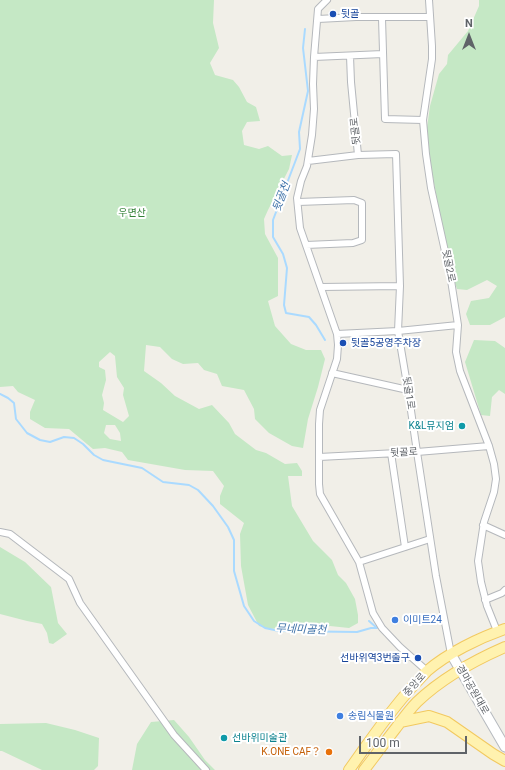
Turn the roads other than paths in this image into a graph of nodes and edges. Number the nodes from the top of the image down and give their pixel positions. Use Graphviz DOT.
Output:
graph roads {
  1 [pos="327,0"];
  2 [pos="429,0"];
  3 [pos="430,17"];
  4 [pos="382,18"];
  5 [pos="318,19"];
  6 [pos="383,54"];
  7 [pos="350,56"];
  8 [pos="314,57"];
  9 [pos="423,120"];
  10 [pos="358,155"];
  11 [pos="308,161"];
  12 [pos="298,202"];
  13 [pos="306,245"];
  14 [pos="400,286"];
  15 [pos="321,287"];
  16 [pos="458,325"];
  17 [pos="398,331"];
  18 [pos="337,334"];
  19 [pos="332,373"];
  20 [pos="408,390"];
  21 [pos="488,446"];
  22 [pos="417,452"];
  23 [pos="391,453"];
  24 [pos="319,457"];
  25 [pos="483,525"];
  26 [pos="0,532"];
  27 [pos="505,535"];
  28 [pos="430,539"];
  29 [pos="405,547"];
  30 [pos="359,562"];
  31 [pos="505,590"];
  32 [pos="485,600"];
  33 [pos="501,630"];
  34 [pos="505,647"];
  35 [pos="451,654"];
  36 [pos="459,669"];
  37 [pos="427,672"];
  38 [pos="400,722"];
  39 [pos="505,747"];
  40 [pos="505,761"];
  41 [pos="206,770"];
  42 [pos="349,770"];
  43 [pos="364,770"];
  1 -- 5 [label="street"];
  2 -- 3 [label="street, 뒷골2로"];
  3 -- 4 [label="street"];
  3 -- 9 [label="street, 뒷골2로"];
  4 -- 5 [label="street"];
  4 -- 6 [label="street"];
  5 -- 8 [label="street"];
  6 -- 7 [label="street"];
  6 -- 9 [label="street"];
  7 -- 8 [label="street"];
  7 -- 10 [label="street, 뒷골로"];
  8 -- 11 [label="street"];
  9 -- 16 [label="street, 뒷골2로"];
  10 -- 11 [label="street, 뒷골로"];
  10 -- 14 [label="street, 뒷골1로"];
  11 -- 12 [label="street"];
  12 -- 13 [label="street"];
  12 -- 13 [label="street"];
  13 -- 15 [label="street"];
  14 -- 15 [label="street"];
  14 -- 17 [label="street, 뒷골1로"];
  15 -- 18 [label="street"];
  16 -- 17 [label="street"];
  16 -- 21 [label="street, 뒷골2로"];
  17 -- 18 [label="street"];
  17 -- 20 [label="street, 뒷골1로"];
  18 -- 19 [label="street"];
  19 -- 20 [label="street"];
  19 -- 24 [label="street"];
  20 -- 22 [label="street, 뒷골1로"];
  21 -- 22 [label="street, 뒷골로"];
  21 -- 25 [label="street, 뒷골2로"];
  22 -- 23 [label="street, 뒷골로"];
  22 -- 28 [label="street, 뒷골1로"];
  23 -- 24 [label="street, 뒷골로"];
  23 -- 29 [label="street"];
  24 -- 30 [label="street"];
  25 -- 27 [label="street"];
  25 -- 32 [label="street, 뒷골2로"];
  26 -- 41 [label="street"];
  28 -- 29 [label="street"];
  28 -- 35 [label="street, 뒷골1로"];
  29 -- 30 [label="street"];
  30 -- 37 [label="street"];
  31 -- 32 [label="street"];
  32 -- 33 [label="street, 뒷골2로"];
  33 -- 35 [label="main road, 중앙로"];
  34 -- 36 [label="main road, 중앙로"];
  35 -- 36 [label="street, 경마공원대로"];
  35 -- 37 [label="main road, 중앙로"];
  36 -- 38 [label="main road, 중앙로"];
  36 -- 39 [label="street, 경마공원대로"];
  37 -- 42 [label="main road, 중앙로"];
  38 -- 40 [label="main road"];
  38 -- 43 [label="main road, 중앙로"];
}
